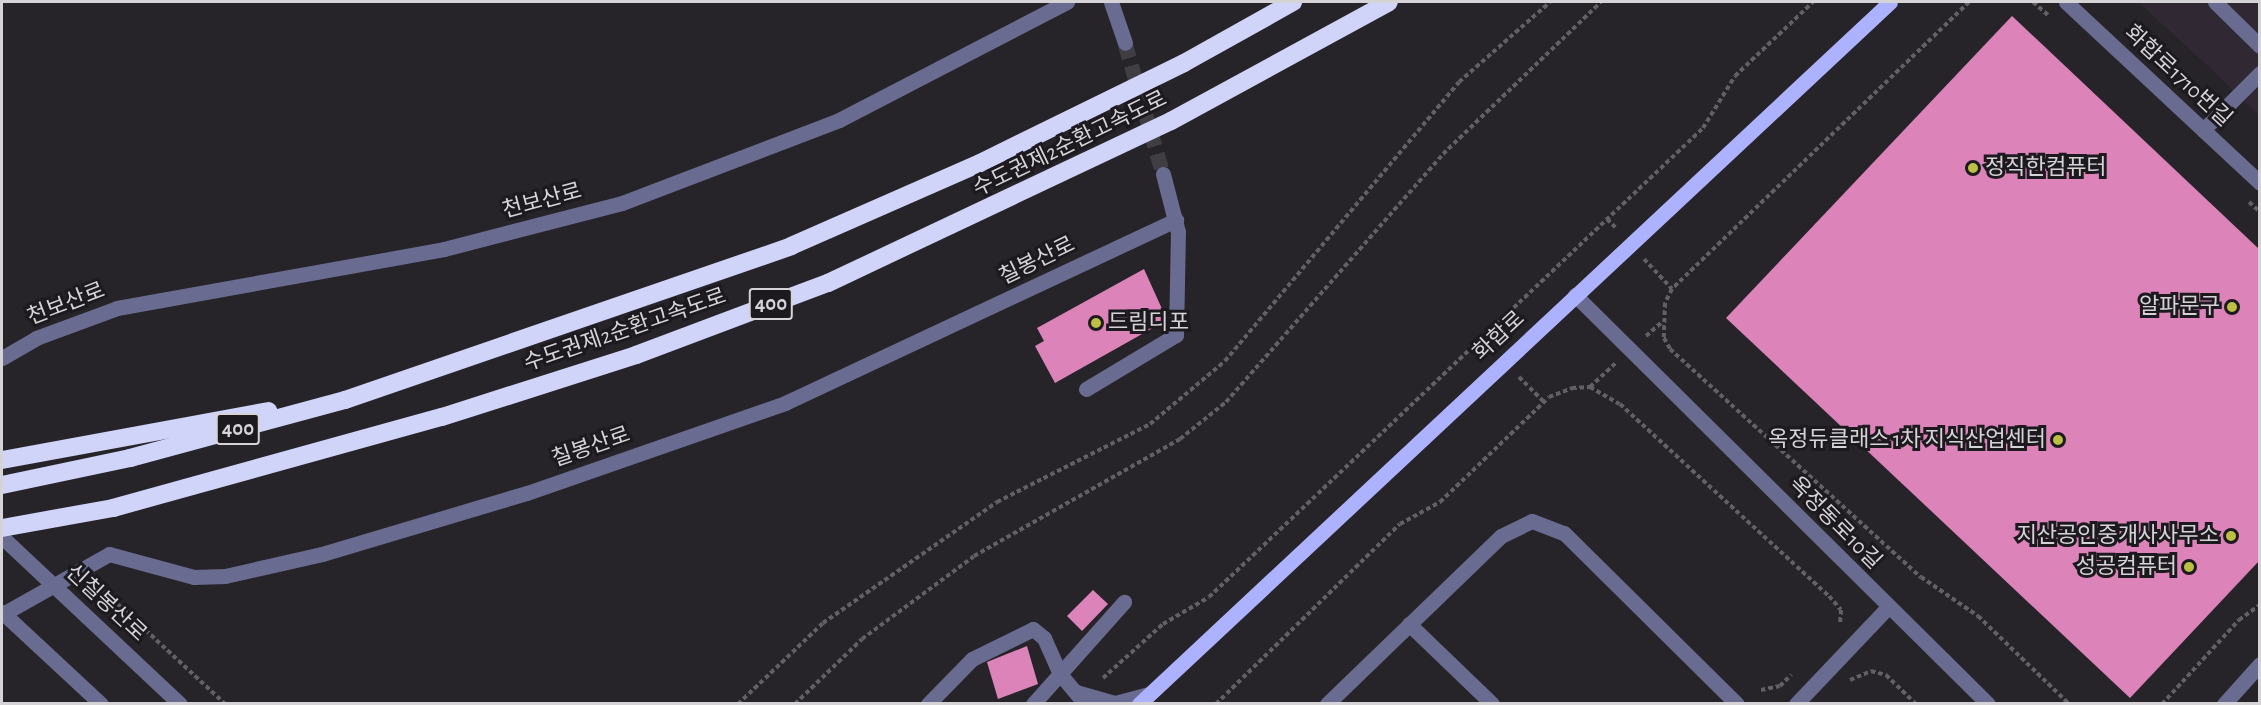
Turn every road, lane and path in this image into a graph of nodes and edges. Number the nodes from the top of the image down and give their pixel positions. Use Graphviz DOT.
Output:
graph roads {
  1 [pos="1067,2"];
  2 [pos="1111,2"];
  3 [pos="1293,2"];
  4 [pos="1389,2"];
  5 [pos="1601,2"];
  6 [pos="1813,2"];
  7 [pos="1890,2"];
  8 [pos="1969,2"];
  9 [pos="2066,2"];
  10 [pos="2218,2"];
  11 [pos="1125,43"];
  12 [pos="2259,46"];
  13 [pos="2259,73"];
  14 [pos="2203,130"];
  15 [pos="1163,174"];
  16 [pos="2259,183"];
  17 [pos="1176,220"];
  18 [pos="1575,296"];
  19 [pos="2,358"];
  20 [pos="1086,389"];
  21 [pos="345,400"];
  22 [pos="2,460"];
  23 [pos="2,485"];
  24 [pos="2,528"];
  25 [pos="2,537"];
  26 [pos="80,570"];
  27 [pos="53,584"];
  28 [pos="1124,602"];
  29 [pos="2259,605"];
  30 [pos="1888,607"];
  31 [pos="2,613"];
  32 [pos="1409,624"];
  33 [pos="2259,664"];
  34 [pos="1060,674"];
  35 [pos="1105,676"];
  36 [pos="1840,689"];
  37 [pos="1081,698"];
  38 [pos="1144,699"];
  39 [pos="101,704"];
  40 [pos="180,704"];
  41 [pos="225,704"];
  42 [pos="795,704"];
  43 [pos="928,704"];
  44 [pos="1033,704"];
  45 [pos="1327,704"];
  46 [pos="1492,704"];
  47 [pos="1737,704"];
  48 [pos="1796,704"];
  49 [pos="1916,704"];
  50 [pos="1988,704"];
  51 [pos="2068,704"];
  52 [pos="2162,704"];
  53 [pos="2224,704"];
  1 -- 19 [label="street, 천보산로"];
  2 -- 11 [label="street"];
  3 -- 21 [label="highway, 수도권제2순환고속도로 / 400"];
  4 -- 24 [label="highway, 수도권제2순환고속도로 / 400"];
  5 -- 42 [label="path"];
  6 -- 35 [label="path"];
  7 -- 18 [label="main road, 화합로"];
  8 -- 51 [label="path"];
  9 -- 14 [label="street, 화합로1710번길"];
  10 -- 12 [label="street"];
  13 -- 14 [label="street"];
  14 -- 16 [label="street, 화합로1710번길"];
  15 -- 17 [label="street"];
  17 -- 20 [label="street"];
  17 -- 26 [label="street, 칠봉산로"];
  18 -- 30 [label="street, 옥정동로10길"];
  18 -- 38 [label="main road, 화합로"];
  21 -- 22 [label="highway"];
  21 -- 23 [label="highway, 수도권제2순환고속도로 / 400"];
  25 -- 27 [label="street, 신칠봉산로"];
  26 -- 27 [label="street, 칠봉산로"];
  26 -- 41 [label="path"];
  27 -- 31 [label="street, 칠봉산로"];
  27 -- 40 [label="street, 신칠봉산로"];
  28 -- 34 [label="street"];
  29 -- 52 [label="path"];
  30 -- 48 [label="street"];
  30 -- 50 [label="street, 옥정동로10길"];
  31 -- 39 [label="street"];
  32 -- 45 [label="street"];
  32 -- 46 [label="street"];
  32 -- 47 [label="street"];
  33 -- 53 [label="street"];
  34 -- 37 [label="street"];
  34 -- 43 [label="street"];
  34 -- 44 [label="street"];
  36 -- 49 [label="path"];
  37 -- 38 [label="street"];
}
